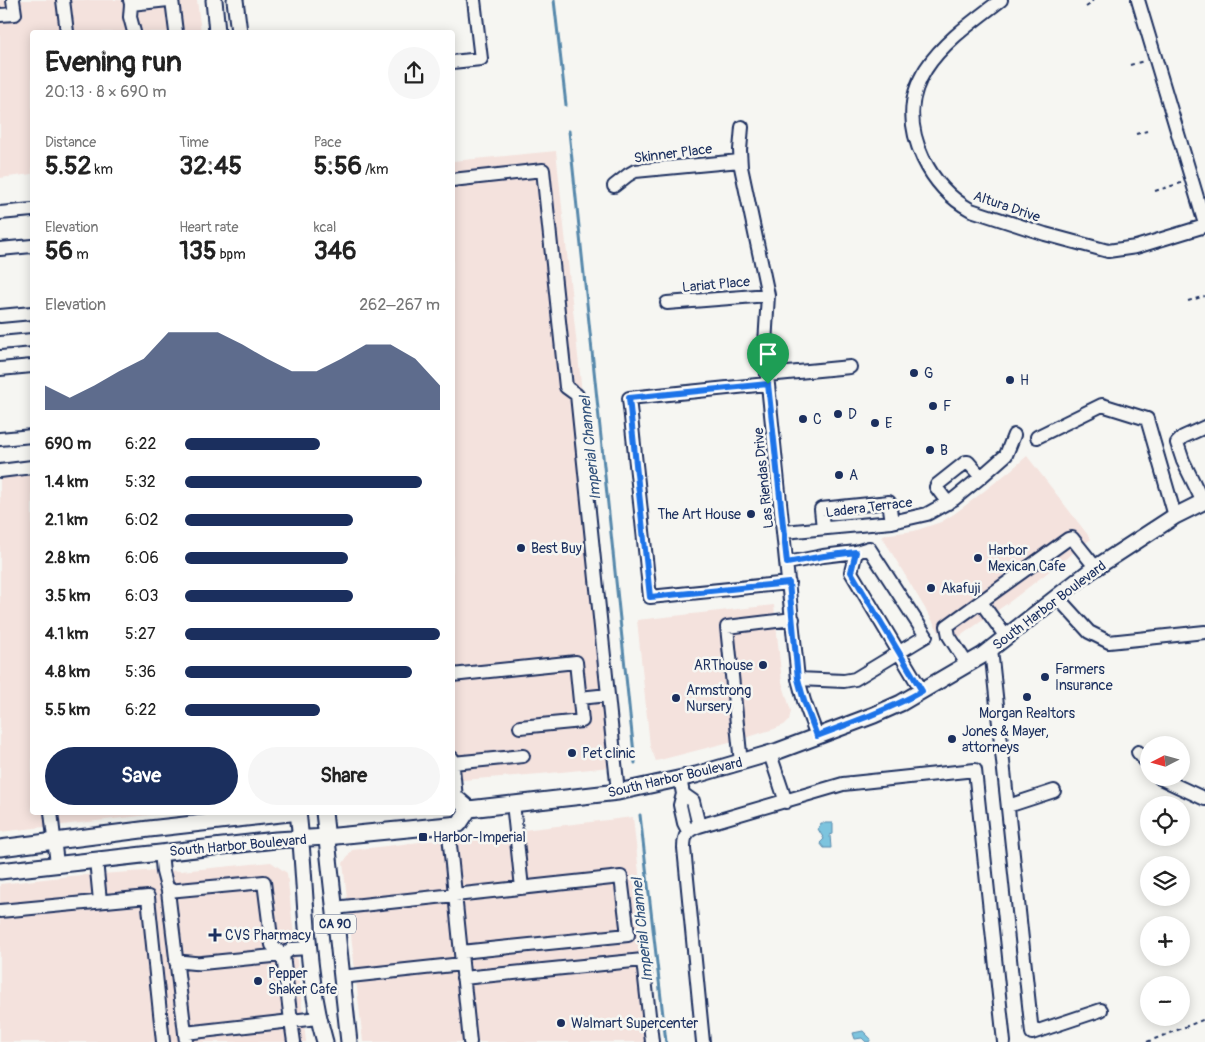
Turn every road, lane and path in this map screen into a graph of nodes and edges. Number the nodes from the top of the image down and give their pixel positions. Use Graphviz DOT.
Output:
graph roads {
  1 [pos="13,0"];
  2 [pos="63,0"];
  3 [pos="168,0"];
  4 [pos="172,0"];
  5 [pos="214,0"];
  6 [pos="235,0"];
  7 [pos="474,0"];
  8 [pos="1001,0"];
  9 [pos="1093,0"];
  10 [pos="1138,0"];
  11 [pos="130,2"];
  12 [pos="1086,7"];
  13 [pos="0,16"];
  14 [pos="67,30"];
  15 [pos="133,30"];
  16 [pos="176,30"];
  17 [pos="218,30"];
  18 [pos="239,30"];
  19 [pos="1155,57"];
  20 [pos="455,62"];
  21 [pos="1130,65"];
  22 [pos="742,127"];
  23 [pos="1147,131"];
  24 [pos="1136,134"];
  25 [pos="740,161"];
  26 [pos="455,180"];
  27 [pos="1192,180"];
  28 [pos="614,186"];
  29 [pos="1155,191"];
  30 [pos="30,210"];
  31 [pos="0,214"];
  32 [pos="1205,225"];
  33 [pos="30,246"];
  34 [pos="0,249"];
  35 [pos="768,295"];
  36 [pos="1205,296"];
  37 [pos="1188,301"];
  38 [pos="667,303"];
  39 [pos="30,313"];
  40 [pos="0,316"];
  41 [pos="30,340"];
  42 [pos="0,343"];
  43 [pos="30,366"];
  44 [pos="850,367"];
  45 [pos="0,369"];
  46 [pos="767,379"];
  47 [pos="1205,427"];
  48 [pos="1014,435"];
  49 [pos="30,436"];
  50 [pos="1038,437"];
  51 [pos="0,440"];
  52 [pos="30,467"];
  53 [pos="0,471"];
  54 [pos="981,477"];
  55 [pos="1204,501"];
  56 [pos="948,503"];
  57 [pos="1175,516"];
  58 [pos="892,522"];
  59 [pos="823,528"];
  60 [pos="784,532"];
  61 [pos="856,552"];
  62 [pos="787,563"];
  63 [pos="1096,568"];
  64 [pos="789,583"];
  65 [pos="1058,598"];
  66 [pos="981,602"];
  67 [pos="793,619"];
  68 [pos="1205,632"];
  69 [pos="1006,637"];
  70 [pos="991,649"];
  71 [pos="900,653"];
  72 [pos="967,664"];
  73 [pos="455,675"];
  74 [pos="798,679"];
  75 [pos="922,691"];
  76 [pos="608,695"];
  77 [pos="580,698"];
  78 [pos="520,727"];
  79 [pos="817,736"];
  80 [pos="1138,752"];
  81 [pos="770,754"];
  82 [pos="1140,754"];
  83 [pos="523,756"];
  84 [pos="455,763"];
  85 [pos="741,763"];
  86 [pos="680,778"];
  87 [pos="1178,786"];
  88 [pos="1054,791"];
  89 [pos="618,792"];
  90 [pos="1205,798"];
  91 [pos="455,799"];
  92 [pos="786,802"];
  93 [pos="512,803"];
  94 [pos="1008,806"];
  95 [pos="469,809"];
  96 [pos="50,815"];
  97 [pos="264,815"];
  98 [pos="298,815"];
  99 [pos="324,815"];
  100 [pos="229,817"];
  101 [pos="448,825"];
  102 [pos="694,828"];
  103 [pos="326,837"];
  104 [pos="301,838"];
  105 [pos="54,841"];
  106 [pos="0,848"];
  107 [pos="161,852"];
  108 [pos="96,860"];
  109 [pos="57,864"];
  110 [pos="0,871"];
  111 [pos="522,888"];
  112 [pos="168,891"];
  113 [pos="455,895"];
  114 [pos="100,902"];
  115 [pos="334,908"];
  116 [pos="0,911"];
  117 [pos="310,948"];
  118 [pos="283,955"];
  119 [pos="461,958"];
  120 [pos="176,962"];
  121 [pos="341,977"];
  122 [pos="464,978"];
  123 [pos="1100,1010"];
  124 [pos="318,1018"];
  125 [pos="1205,1019"];
  126 [pos="291,1021"];
  127 [pos="186,1038"];
  128 [pos="163,1042"];
  129 [pos="294,1042"];
  130 [pos="325,1042"];
  131 [pos="349,1042"];
  132 [pos="470,1042"];
  133 [pos="652,1042"];
  134 [pos="703,1042"];
  135 [pos="1004,1042"];
  136 [pos="1147,1042"];
  1 -- 13 [label="street"];
  2 -- 14 [label="street"];
  3 -- 11 [label="street"];
  4 -- 16 [label="street"];
  5 -- 17 [label="main road"];
  6 -- 18 [label="main road"];
  7 -- 20 [label="street"];
  8 -- 32 [label="street, Altura Drive"];
  9 -- 12 [label="path"];
  10 -- 19 [label="street"];
  11 -- 15 [label="street"];
  19 -- 21 [label="path"];
  19 -- 27 [label="street"];
  22 -- 25 [label="street, Las Riendas Drive"];
  23 -- 24 [label="path"];
  25 -- 28 [label="street, Skinner Place"];
  25 -- 35 [label="street, Las Riendas Drive"];
  26 -- 76 [label="street"];
  27 -- 29 [label="path"];
  27 -- 32 [label="street"];
  30 -- 31 [label="street"];
  33 -- 34 [label="street"];
  35 -- 38 [label="street, Lariat Place"];
  35 -- 46 [label="street, Las Riendas Drive"];
  36 -- 37 [label="path"];
  39 -- 40 [label="street"];
  41 -- 42 [label="street"];
  43 -- 45 [label="street"];
  44 -- 46 [label="street"];
  46 -- 60 [label="street, Las Riendas Drive"];
  46 -- 64 [label="street"];
  47 -- 55 [label="street"];
  48 -- 54 [label="street, Ladera Terrace"];
  49 -- 51 [label="street"];
  50 -- 57 [label="street"];
  52 -- 53 [label="street"];
  54 -- 56 [label="street, Ladera Terrace"];
  54 -- 56 [label="street"];
  55 -- 57 [label="main road, South Harbor Boulevard"];
  56 -- 58 [label="street, Ladera Terrace"];
  57 -- 63 [label="main road, South Harbor Boulevard"];
  58 -- 59 [label="street, Ladera Terrace"];
  58 -- 59 [label="street"];
  59 -- 60 [label="street, Ladera Terrace"];
  60 -- 62 [label="street, Las Riendas Drive"];
  61 -- 62 [label="street"];
  61 -- 71 [label="street"];
  61 -- 71 [label="street"];
  62 -- 64 [label="street, Las Riendas Drive"];
  63 -- 65 [label="main road, South Harbor Boulevard"];
  63 -- 66 [label="street"];
  64 -- 67 [label="street, Las Riendas Drive"];
  65 -- 68 [label="street"];
  65 -- 69 [label="main road, South Harbor Boulevard"];
  66 -- 69 [label="street"];
  66 -- 72 [label="street"];
  67 -- 74 [label="street, Las Riendas Drive"];
  67 -- 85 [label="street"];
  69 -- 70 [label="main road, South Harbor Boulevard"];
  70 -- 72 [label="main road, South Harbor Boulevard"];
  70 -- 94 [label="street"];
  71 -- 74 [label="street"];
  71 -- 75 [label="street"];
  72 -- 75 [label="main road, South Harbor Boulevard"];
  73 -- 77 [label="street"];
  74 -- 79 [label="street, Las Riendas Drive"];
  75 -- 79 [label="main road, South Harbor Boulevard"];
  76 -- 77 [label="street"];
  76 -- 89 [label="street"];
  77 -- 78 [label="street"];
  79 -- 81 [label="main road, South Harbor Boulevard"];
  80 -- 82 [label="street"];
  81 -- 85 [label="main road, South Harbor Boulevard"];
  81 -- 92 [label="street"];
  83 -- 84 [label="street"];
  85 -- 86 [label="main road, South Harbor Boulevard"];
  86 -- 89 [label="main road, South Harbor Boulevard"];
  86 -- 102 [label="street"];
  87 -- 90 [label="street"];
  88 -- 94 [label="street"];
  89 -- 93 [label="main road, South Harbor Boulevard"];
  91 -- 95 [label="main road"];
  92 -- 102 [label="street"];
  92 -- 135 [label="street"];
  93 -- 95 [label="main road, South Harbor Boulevard"];
  93 -- 111 [label="street"];
  94 -- 123 [label="street"];
  95 -- 101 [label="main road, South Harbor Boulevard"];
  96 -- 105 [label="street"];
  97 -- 100 [label="main road, South Harbor Boulevard"];
  98 -- 104 [label="main road, CA 90"];
  99 -- 103 [label="main road, CA 90"];
  100 -- 105 [label="main road, South Harbor Boulevard"];
  101 -- 103 [label="main road, South Harbor Boulevard"];
  101 -- 113 [label="street"];
  102 -- 134 [label="street"];
  103 -- 104 [label="main road, South Harbor Boulevard"];
  103 -- 115 [label="main road, CA 90"];
  104 -- 107 [label="main road, South Harbor Boulevard"];
  104 -- 117 [label="main road, CA 90"];
  105 -- 106 [label="main road, South Harbor Boulevard"];
  105 -- 109 [label="street"];
  107 -- 108 [label="main road, South Harbor Boulevard"];
  107 -- 112 [label="street"];
  108 -- 109 [label="main road, South Harbor Boulevard"];
  108 -- 114 [label="street"];
  109 -- 110 [label="main road, South Harbor Boulevard"];
  111 -- 113 [label="street"];
  111 -- 119 [label="street"];
  112 -- 118 [label="street"];
  112 -- 120 [label="street"];
  113 -- 115 [label="street"];
  113 -- 119 [label="street"];
  114 -- 116 [label="street"];
  114 -- 128 [label="street"];
  115 -- 121 [label="main road, CA 90"];
  117 -- 118 [label="street"];
  117 -- 124 [label="main road, CA 90"];
  118 -- 120 [label="street"];
  118 -- 126 [label="street"];
  119 -- 121 [label="street"];
  119 -- 122 [label="street"];
  120 -- 127 [label="street"];
  121 -- 131 [label="main road, CA 90"];
  122 -- 132 [label="street"];
  122 -- 133 [label="street"];
  124 -- 126 [label="street"];
  124 -- 130 [label="main road, CA 90"];
  125 -- 136 [label="path"];
  126 -- 127 [label="street"];
  126 -- 129 [label="street"];
}
